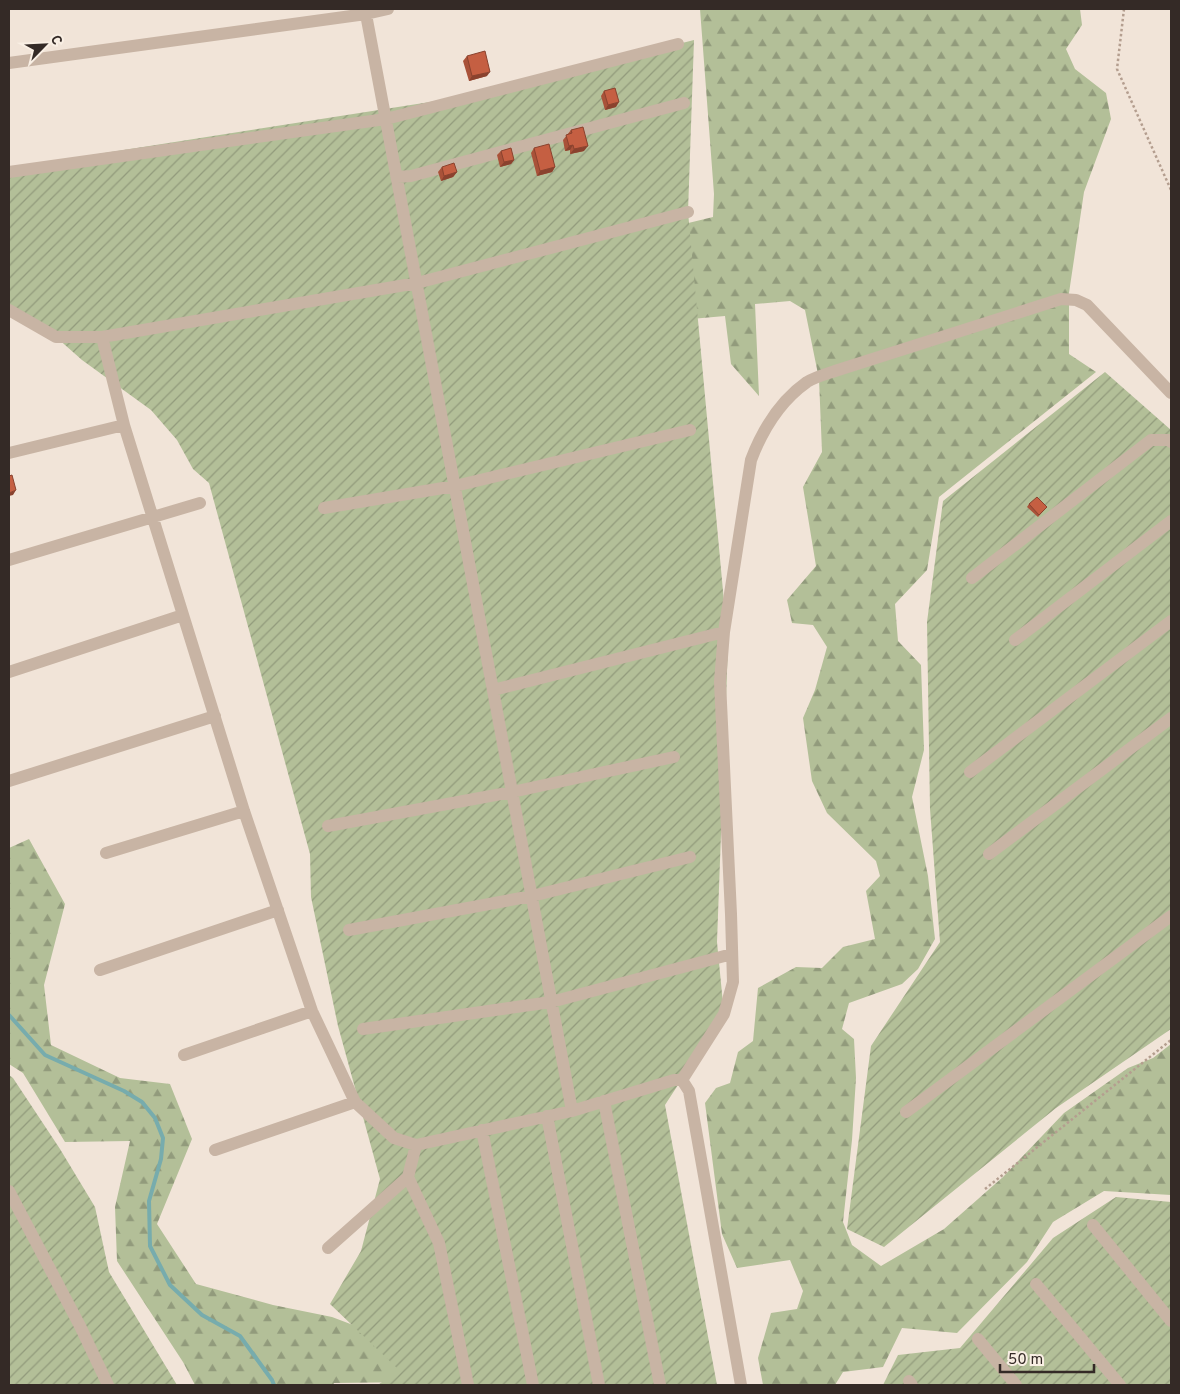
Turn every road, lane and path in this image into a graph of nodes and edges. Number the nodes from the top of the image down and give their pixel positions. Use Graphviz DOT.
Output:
graph roads {
  1 [pos="388,9"];
  2 [pos="1124,9"];
  3 [pos="365,12"];
  4 [pos="678,44"];
  5 [pos="9,62"];
  6 [pos="684,103"];
  7 [pos="386,119"];
  8 [pos="9,172"];
  9 [pos="396,176"];
  10 [pos="1171,190"];
  11 [pos="688,212"];
  12 [pos="417,283"];
  13 [pos="9,310"];
  14 [pos="102,337"];
  15 [pos="1171,393"];
  16 [pos="124,425"];
  17 [pos="690,430"];
  18 [pos="1171,442"];
  19 [pos="9,453"];
  20 [pos="455,486"];
  21 [pos="200,503"];
  22 [pos="324,508"];
  23 [pos="153,517"];
  24 [pos="1171,521"];
  25 [pos="9,560"];
  26 [pos="972,578"];
  27 [pos="183,615"];
  28 [pos="1171,622"];
  29 [pos="724,632"];
  30 [pos="1015,640"];
  31 [pos="9,672"];
  32 [pos="493,690"];
  33 [pos="215,716"];
  34 [pos="1171,718"];
  35 [pos="674,757"];
  36 [pos="970,772"];
  37 [pos="9,781"];
  38 [pos="512,792"];
  39 [pos="244,811"];
  40 [pos="328,826"];
  41 [pos="106,853"];
  42 [pos="989,854"];
  43 [pos="690,857"];
  44 [pos="532,896"];
  45 [pos="278,910"];
  46 [pos="1171,916"];
  47 [pos="349,930"];
  48 [pos="732,954"];
  49 [pos="100,970"];
  50 [pos="551,1002"];
  51 [pos="312,1011"];
  52 [pos="363,1029"];
  53 [pos="1171,1040"];
  54 [pos="184,1055"];
  55 [pos="682,1080"];
  56 [pos="604,1101"];
  57 [pos="355,1102"];
  58 [pos="572,1111"];
  59 [pos="906,1112"];
  60 [pos="547,1116"];
  61 [pos="482,1130"];
  62 [pos="416,1145"];
  63 [pos="215,1150"];
  64 [pos="408,1178"];
  65 [pos="985,1189"];
  66 [pos="9,1191"];
  67 [pos="1093,1225"];
  68 [pos="328,1248"];
  69 [pos="1036,1284"];
  70 [pos="1171,1321"];
  71 [pos="978,1339"];
  72 [pos="108,1385"];
  73 [pos="468,1385"];
  74 [pos="534,1385"];
  75 [pos="599,1385"];
  76 [pos="660,1385"];
  77 [pos="740,1385"];
  78 [pos="1016,1385"];
  79 [pos="1120,1385"];
  1 -- 3 [label="street"];
  2 -- 10 [label="path"];
  3 -- 5 [label="street"];
  3 -- 7 [label="street"];
  4 -- 7 [label="street"];
  6 -- 9 [label="street"];
  7 -- 8 [label="street"];
  7 -- 9 [label="street"];
  9 -- 12 [label="street"];
  11 -- 12 [label="street"];
  12 -- 14 [label="street"];
  12 -- 20 [label="street"];
  13 -- 14 [label="street"];
  14 -- 16 [label="street"];
  15 -- 29 [label="street"];
  16 -- 19 [label="street"];
  16 -- 23 [label="street"];
  17 -- 20 [label="street"];
  18 -- 26 [label="street"];
  20 -- 22 [label="street"];
  20 -- 32 [label="street"];
  21 -- 23 [label="street"];
  23 -- 25 [label="street"];
  23 -- 27 [label="street"];
  24 -- 30 [label="street"];
  27 -- 31 [label="street"];
  27 -- 33 [label="street"];
  28 -- 36 [label="street"];
  29 -- 32 [label="street"];
  29 -- 48 [label="street"];
  32 -- 38 [label="street"];
  33 -- 37 [label="street"];
  33 -- 39 [label="street"];
  34 -- 42 [label="street"];
  35 -- 38 [label="street"];
  38 -- 40 [label="street"];
  38 -- 44 [label="street"];
  39 -- 41 [label="street"];
  39 -- 45 [label="street"];
  43 -- 44 [label="street"];
  44 -- 47 [label="street"];
  44 -- 50 [label="street"];
  45 -- 49 [label="street"];
  45 -- 51 [label="street"];
  46 -- 59 [label="street"];
  48 -- 50 [label="street"];
  48 -- 55 [label="street"];
  50 -- 52 [label="street"];
  50 -- 58 [label="street"];
  51 -- 54 [label="street"];
  51 -- 57 [label="street"];
  53 -- 65 [label="path"];
  55 -- 56 [label="street"];
  55 -- 77 [label="street"];
  56 -- 58 [label="street"];
  56 -- 76 [label="street"];
  57 -- 62 [label="street"];
  57 -- 63 [label="street"];
  58 -- 60 [label="street"];
  60 -- 61 [label="street"];
  60 -- 75 [label="street"];
  61 -- 62 [label="street"];
  61 -- 74 [label="street"];
  62 -- 64 [label="street"];
  64 -- 68 [label="street"];
  64 -- 73 [label="street"];
  66 -- 72 [label="street"];
  67 -- 70 [label="street"];
  69 -- 79 [label="street"];
  71 -- 78 [label="street"];
}
